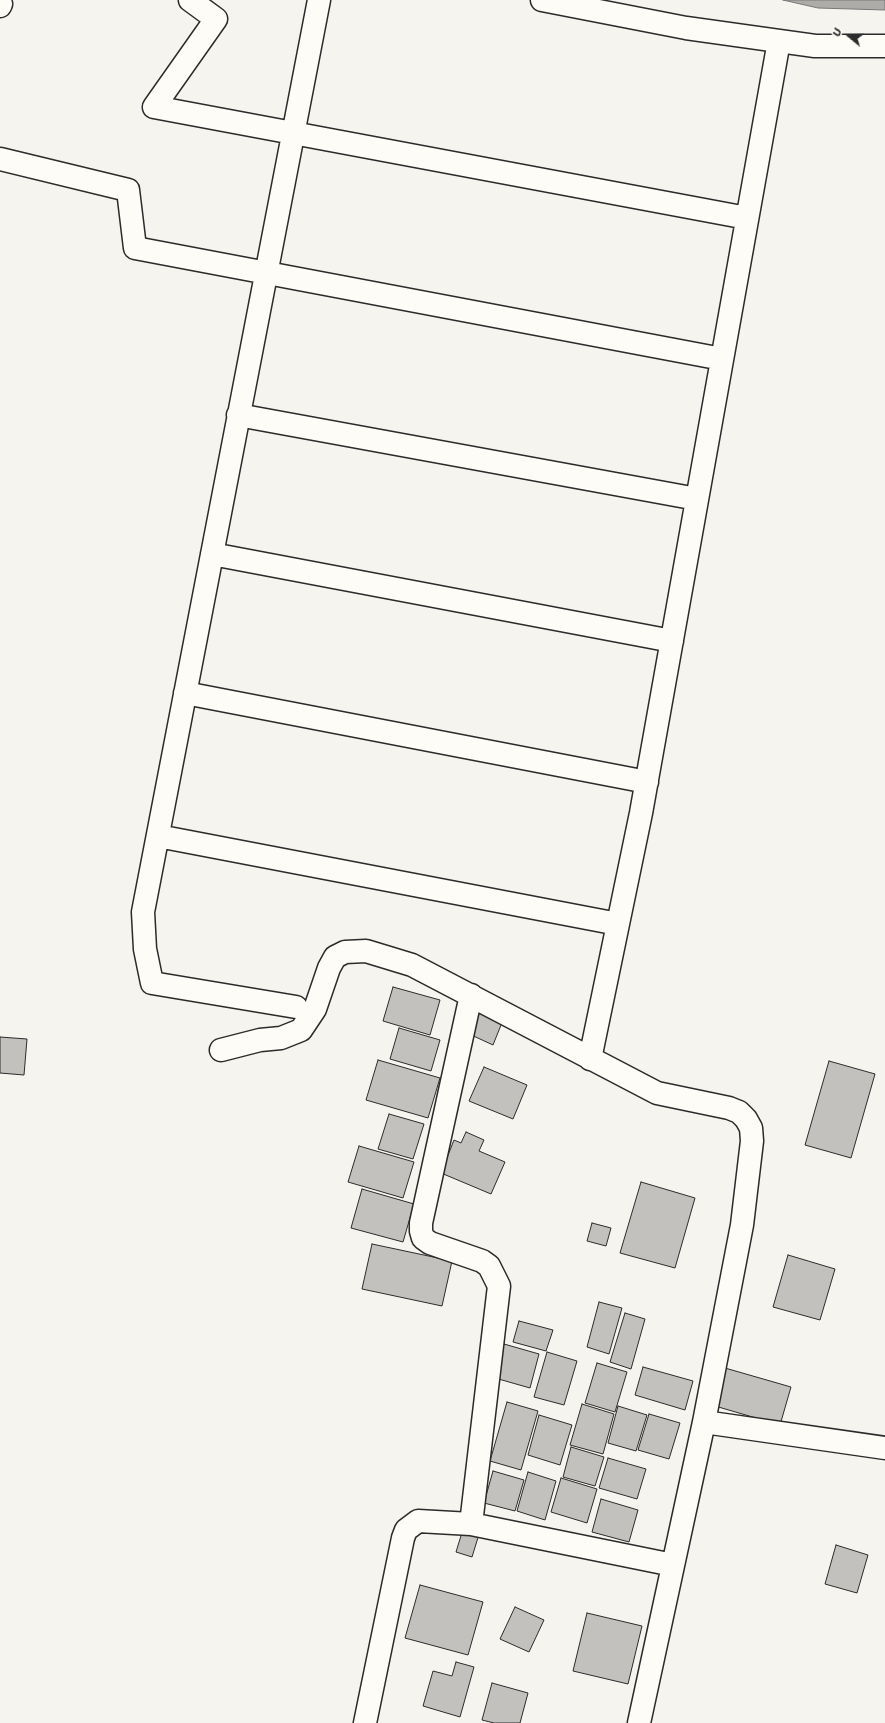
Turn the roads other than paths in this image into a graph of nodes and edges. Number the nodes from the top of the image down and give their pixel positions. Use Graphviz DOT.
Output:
graph roads {
  1 [pos="190,0"];
  2 [pos="319,0"];
  3 [pos="542,0"];
  4 [pos="779,41"];
  5 [pos="885,46"];
  6 [pos="292,133"];
  7 [pos="0,159"];
  8 [pos="747,218"];
  9 [pos="265,274"];
  10 [pos="722,358"];
  11 [pos="238,415"];
  12 [pos="697,499"];
  13 [pos="212,554"];
  14 [pos="672,641"];
  15 [pos="185,693"];
  16 [pos="647,782"];
  17 [pos="158,836"];
  18 [pos="618,924"];
  19 [pos="471,995"];
  20 [pos="296,1007"];
  21 [pos="221,1050"];
  22 [pos="590,1059"];
  23 [pos="704,1422"];
  24 [pos="885,1448"];
  25 [pos="471,1524"];
  26 [pos="673,1565"];
  27 [pos="365,1723"];
  28 [pos="639,1723"];
  1 -- 6 [label="street"];
  2 -- 6 [label="street"];
  3 -- 4 [label="street"];
  4 -- 5 [label="street"];
  4 -- 8 [label="street"];
  6 -- 8 [label="street"];
  6 -- 9 [label="street"];
  7 -- 9 [label="street"];
  8 -- 10 [label="street"];
  9 -- 10 [label="street"];
  9 -- 11 [label="street"];
  10 -- 12 [label="street"];
  11 -- 12 [label="street"];
  11 -- 13 [label="street"];
  12 -- 14 [label="street"];
  13 -- 14 [label="street"];
  13 -- 15 [label="street"];
  14 -- 16 [label="street"];
  15 -- 16 [label="street"];
  15 -- 17 [label="street"];
  16 -- 18 [label="street"];
  17 -- 18 [label="street"];
  17 -- 20 [label="street"];
  18 -- 22 [label="street"];
  19 -- 21 [label="street"];
  19 -- 22 [label="street"];
  19 -- 25 [label="street"];
  22 -- 23 [label="street"];
  23 -- 24 [label="street"];
  23 -- 26 [label="street"];
  25 -- 26 [label="street"];
  25 -- 27 [label="street"];
  26 -- 28 [label="street"];
}
